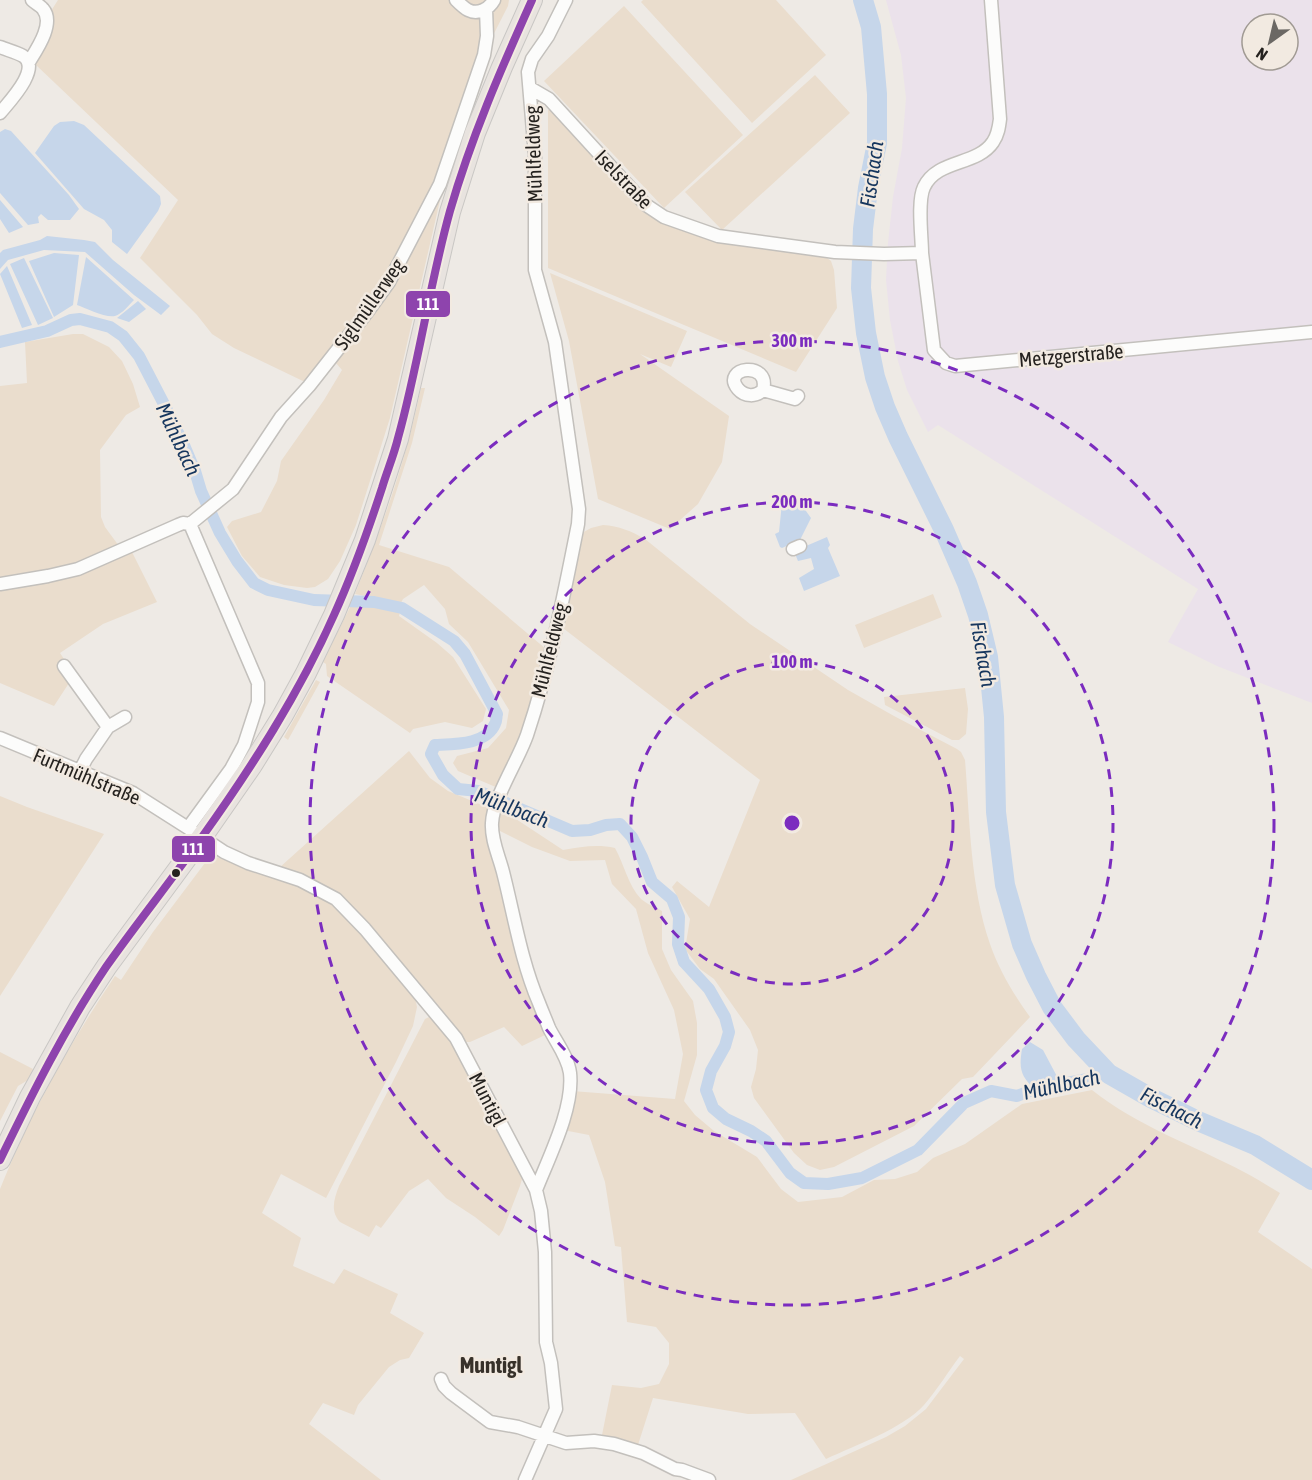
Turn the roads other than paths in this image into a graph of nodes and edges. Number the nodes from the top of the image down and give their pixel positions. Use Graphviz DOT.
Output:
graph roads {
  1 [pos="32,0"];
  2 [pos="456,0"];
  3 [pos="532,0"];
  4 [pos="566,0"];
  5 [pos="991,0"];
  6 [pos="490,5"];
  7 [pos="0,47"];
  8 [pos="28,62"];
  9 [pos="530,88"];
  10 [pos="0,113"];
  11 [pos="922,253"];
  12 [pos="1312,332"];
  13 [pos="763,390"];
  14 [pos="798,396"];
  15 [pos="190,524"];
  16 [pos="0,584"];
  17 [pos="64,666"];
  18 [pos="125,717"];
  19 [pos="108,727"];
  20 [pos="0,738"];
  21 [pos="80,771"];
  22 [pos="195,832"];
  23 [pos="0,1160"];
  24 [pos="536,1190"];
  25 [pos="441,1379"];
  26 [pos="545,1436"];
  27 [pos="674,1474"];
  28 [pos="525,1480"];
  29 [pos="709,1480"];
  1 -- 8 [label="street"];
  2 -- 6 [label="street"];
  3 -- 22 [label="main road"];
  4 -- 9 [label="street"];
  5 -- 11 [label="street, Metzgerstraße"];
  6 -- 15 [label="street, Siglmüllerweg"];
  7 -- 8 [label="street"];
  8 -- 10 [label="street"];
  9 -- 11 [label="street, Iselstraße"];
  9 -- 24 [label="street, Mühlfeldweg"];
  11 -- 12 [label="street, Metzgerstraße"];
  13 -- 13 [label="street"];
  13 -- 14 [label="street"];
  15 -- 16 [label="street, Siglmüllerweg"];
  15 -- 22 [label="street"];
  17 -- 19 [label="street"];
  18 -- 19 [label="street"];
  19 -- 21 [label="street"];
  20 -- 21 [label="street, Furtmühlstraße"];
  21 -- 22 [label="street, Furtmühlstraße"];
  22 -- 23 [label="main road"];
  22 -- 24 [label="street, Muntigl"];
  24 -- 26 [label="street, Muntigl"];
  25 -- 26 [label="street"];
  26 -- 27 [label="street"];
  26 -- 28 [label="street, Muntigl"];
  27 -- 29 [label="street"];
}
